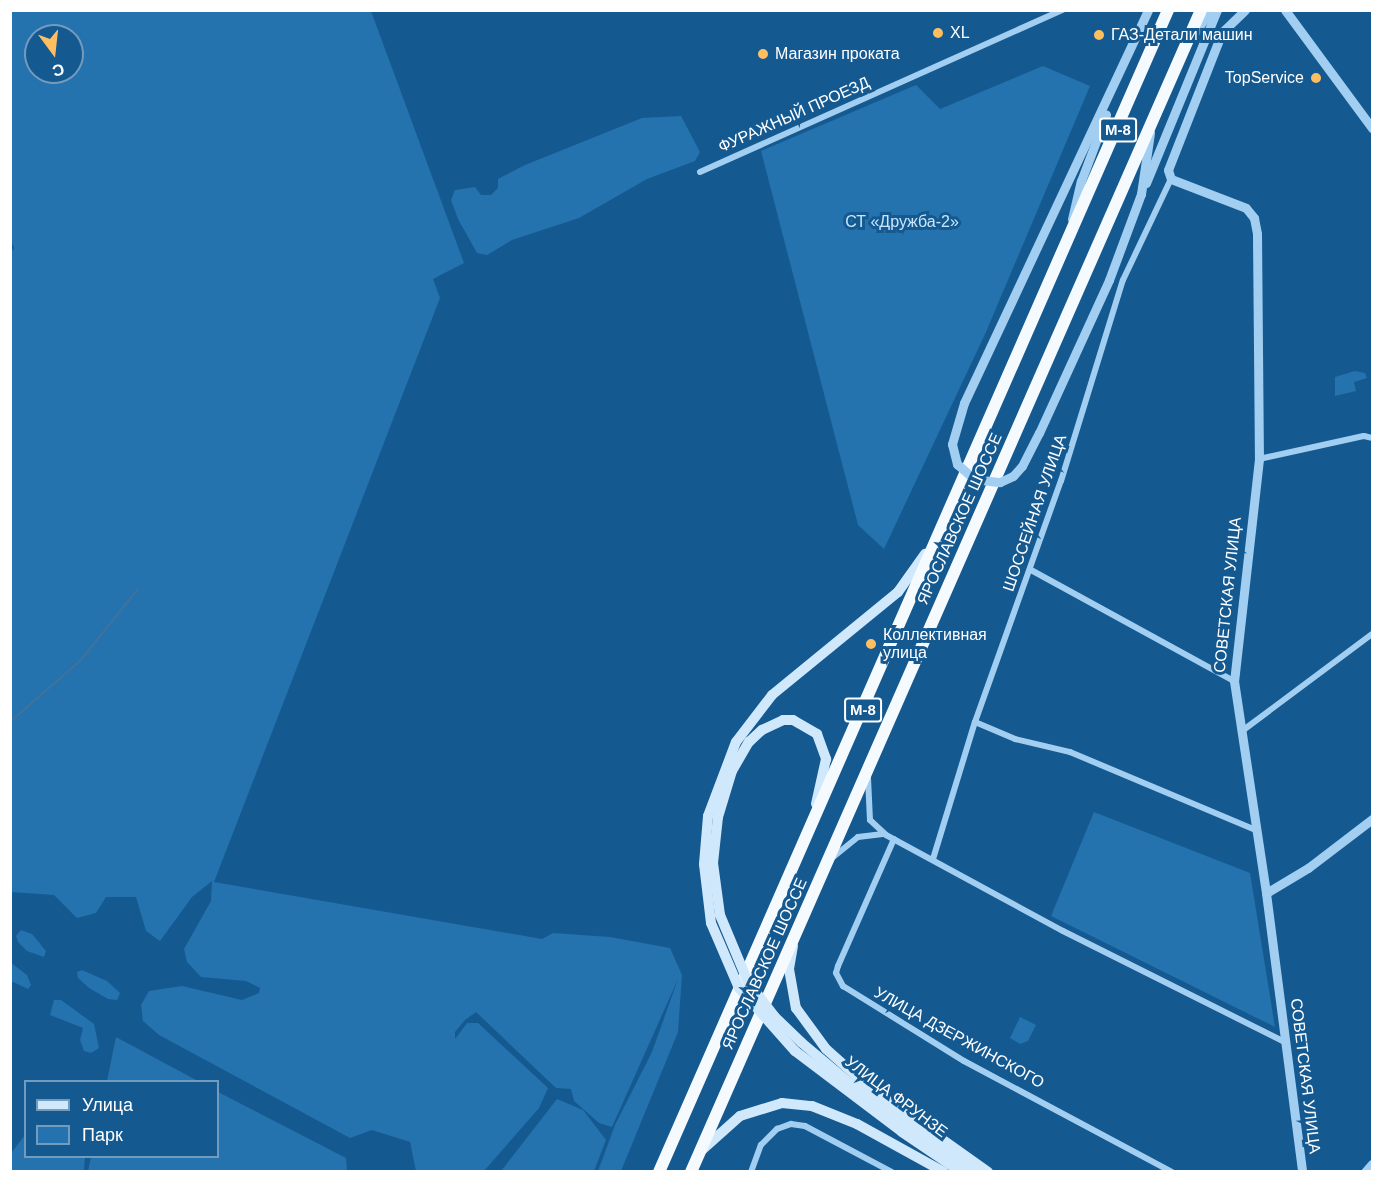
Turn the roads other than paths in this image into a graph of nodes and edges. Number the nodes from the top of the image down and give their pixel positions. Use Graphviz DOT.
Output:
graph roads {
  1 [pos="1063,10"];
  2 [pos="1148,10"];
  3 [pos="1168,10"];
  4 [pos="1201,10"];
  5 [pos="1211,10"];
  6 [pos="1217,10"];
  7 [pos="1245,10"];
  8 [pos="1285,10"];
  9 [pos="1188,41"];
  10 [pos="1134,43"];
  11 [pos="1151,127"];
  12 [pos="1372,128"];
  13 [pos="700,172"];
  14 [pos="1172,180"];
  15 [pos="1141,194"];
  16 [pos="1065,248"];
  17 [pos="1372,438"];
  18 [pos="1259,459"];
  19 [pos="945,521"];
  20 [pos="1030,570"];
  21 [pos="1372,634"];
  22 [pos="1234,681"];
  23 [pos="975,722"];
  24 [pos="1242,730"];
  25 [pos="868,769"];
  26 [pos="1372,819"];
  27 [pos="1256,830"];
  28 [pos="809,832"];
  29 [pos="886,835"];
  30 [pos="894,839"];
  31 [pos="933,859"];
  32 [pos="827,863"];
  33 [pos="1266,893"];
  34 [pos="716,919"];
  35 [pos="794,940"];
  36 [pos="1286,1043"];
  37 [pos="799,1047"];
  38 [pos="700,1152"];
  39 [pos="1372,1164"];
  40 [pos="659,1172"];
  41 [pos="691,1172"];
  42 [pos="751,1172"];
  43 [pos="892,1172"];
  44 [pos="944,1172"];
  45 [pos="962,1172"];
  46 [pos="975,1172"];
  47 [pos="988,1172"];
  48 [pos="1172,1172"];
  49 [pos="1302,1172"];
  50 [pos="1365,1172"];
  1 -- 13 [label="street, ФУРАЖНЫЙ ПРОЕЗД"];
  2 -- 10 [label="street"];
  3 -- 16 [label="highway, ЯРОСЛАВСКОЕ ШОССЕ / М-8"];
  4 -- 9 [label="highway, ЯРОСЛАВСКОЕ ШОССЕ / М-8"];
  5 -- 9 [label="street"];
  6 -- 15 [label="street"];
  7 -- 14 [label="street"];
  8 -- 12 [label="street"];
  9 -- 11 [label="highway, ЯРОСЛАВСКОЕ ШОССЕ / М-8"];
  10 -- 15 [label="street, bridge"];
  10 -- 16 [label="street"];
  11 -- 15 [label="street"];
  11 -- 25 [label="highway, ЯРОСЛАВСКОЕ ШОССЕ / М-8"];
  14 -- 18 [label="street, СОВЕТСКАЯ УЛИЦА"];
  14 -- 20 [label="street, ШОССЕЙНАЯ УЛИЦА"];
  16 -- 19 [label="highway, ЯРОСЛАВСКОЕ ШОССЕ / М-8"];
  17 -- 18 [label="street"];
  18 -- 22 [label="street, СОВЕТСКАЯ УЛИЦА"];
  19 -- 28 [label="highway, ЯРОСЛАВСКОЕ ШОССЕ / М-8"];
  19 -- 34 [label="main road"];
  20 -- 22 [label="street"];
  20 -- 23 [label="street, ШОССЕЙНАЯ УЛИЦА"];
  21 -- 24 [label="street"];
  22 -- 24 [label="street, СОВЕТСКАЯ УЛИЦА"];
  23 -- 27 [label="street"];
  23 -- 31 [label="street, ШОССЕЙНАЯ УЛИЦА"];
  24 -- 27 [label="street, СОВЕТСКАЯ УЛИЦА"];
  25 -- 29 [label="street"];
  25 -- 32 [label="highway, ЯРОСЛАВСКОЕ ШОССЕ / М-8"];
  26 -- 33 [label="street"];
  27 -- 33 [label="street, СОВЕТСКАЯ УЛИЦА"];
  28 -- 34 [label="main road"];
  28 -- 40 [label="highway, ЯРОСЛАВСКОЕ ШОССЕ / М-8"];
  29 -- 30 [label="street"];
  29 -- 32 [label="street"];
  30 -- 31 [label="street"];
  30 -- 48 [label="street, УЛИЦА ДЗЕРЖИНСКОГО"];
  31 -- 36 [label="street"];
  32 -- 35 [label="highway, ЯРОСЛАВСКОЕ ШОССЕ / М-8"];
  33 -- 36 [label="street, СОВЕТСКАЯ УЛИЦА"];
  34 -- 37 [label="main road, bridge"];
  35 -- 38 [label="highway, ЯРОСЛАВСКОЕ ШОССЕ / М-8"];
  35 -- 47 [label="main road"];
  36 -- 49 [label="street, СОВЕТСКАЯ УЛИЦА"];
  37 -- 45 [label="main road, УЛИЦА ФРУНЗЕ"];
  37 -- 46 [label="main road, УЛИЦА ФРУНЗЕ"];
  38 -- 41 [label="highway, ЯРОСЛАВСКОЕ ШОССЕ / М-8"];
  38 -- 44 [label="main road"];
  39 -- 50 [label="street"];
  42 -- 43 [label="street"];
}
